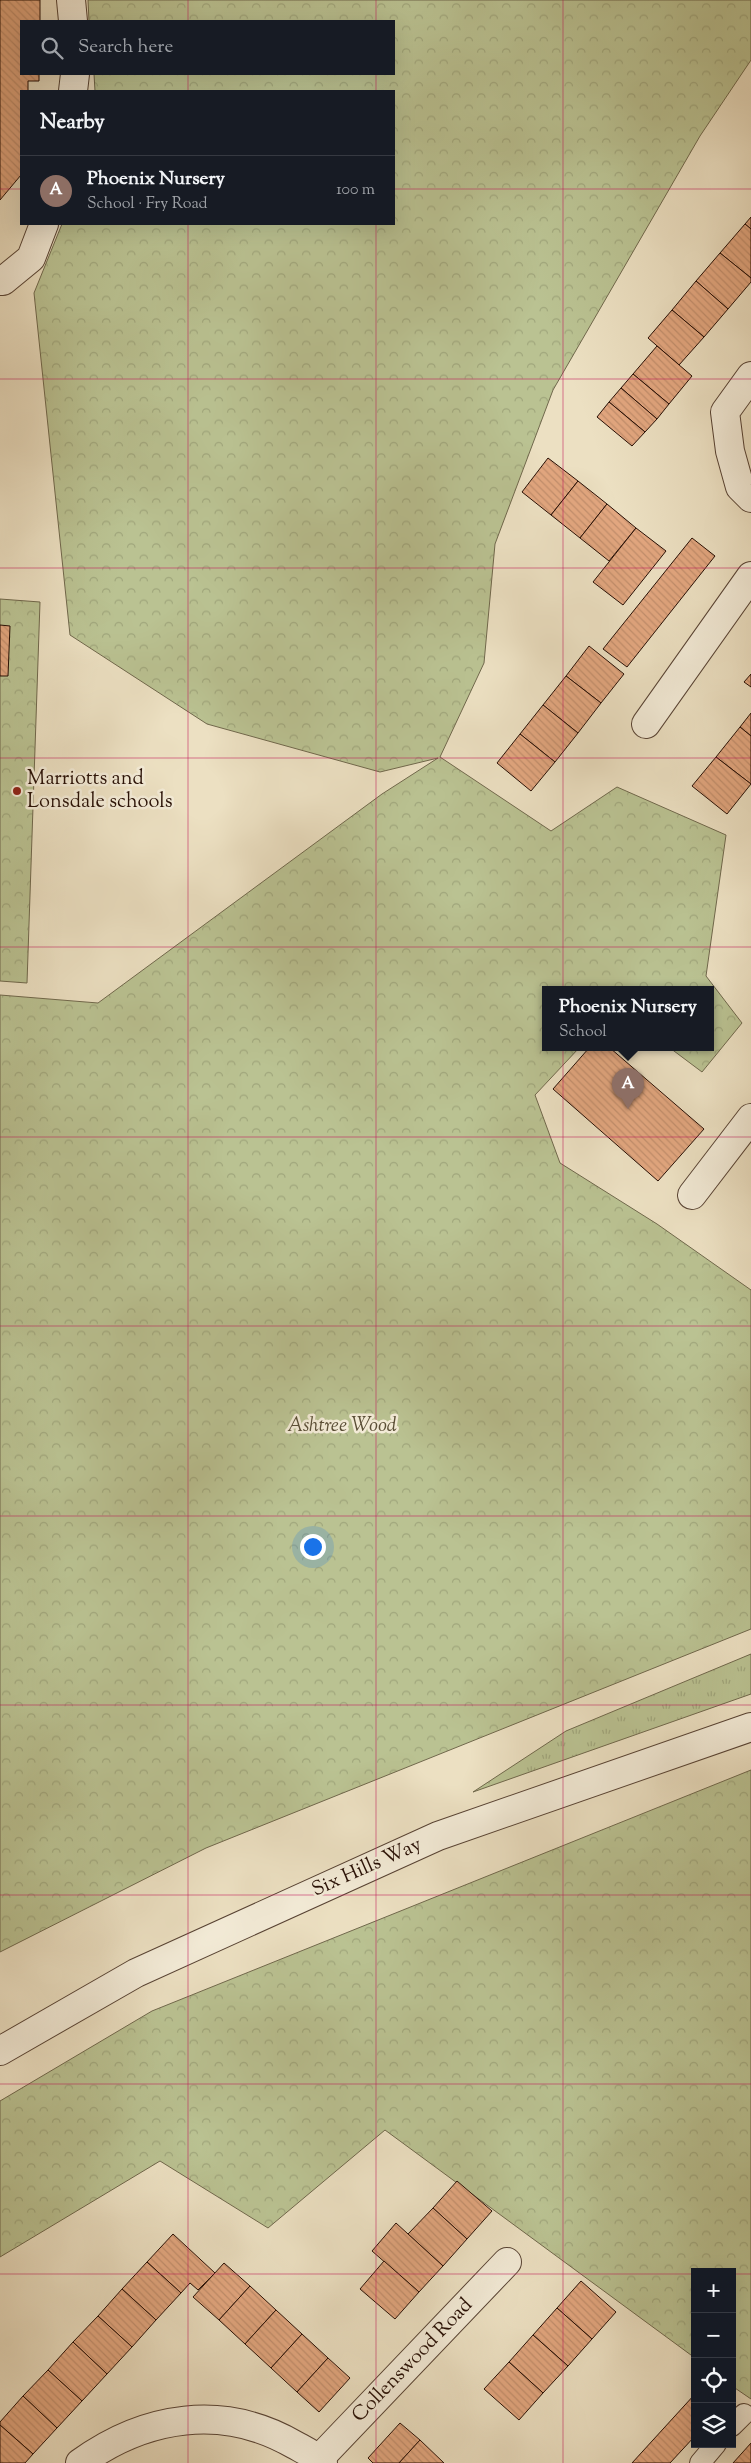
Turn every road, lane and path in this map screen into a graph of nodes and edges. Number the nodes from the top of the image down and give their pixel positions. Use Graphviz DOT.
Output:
graph roads {
  1 [pos="71,0"];
  2 [pos="73,20"];
  3 [pos="75,75"];
  4 [pos="73,90"];
  5 [pos="44,225"];
  6 [pos="0,281"];
  7 [pos="751,376"];
  8 [pos="751,498"];
  9 [pos="751,576"];
  10 [pos="646,724"];
  11 [pos="751,1118"];
  12 [pos="692,1195"];
  13 [pos="751,1727"];
  14 [pos="0,2051"];
  15 [pos="507,2262"];
  16 [pos="713,2448"];
  17 [pos="321,2461"];
  18 [pos="80,2463"];
  19 [pos="700,2463"];
  1 -- 2 [label="street"];
  3 -- 4 [label="street"];
  5 -- 6 [label="street"];
  7 -- 8 [label="street"];
  9 -- 10 [label="street"];
  11 -- 12 [label="street"];
  13 -- 14 [label="street, Six Hills Way"];
  15 -- 17 [label="street, Collenswood Road"];
  16 -- 19 [label="lane"];
  17 -- 18 [label="street, Collenswood Road"];
}
